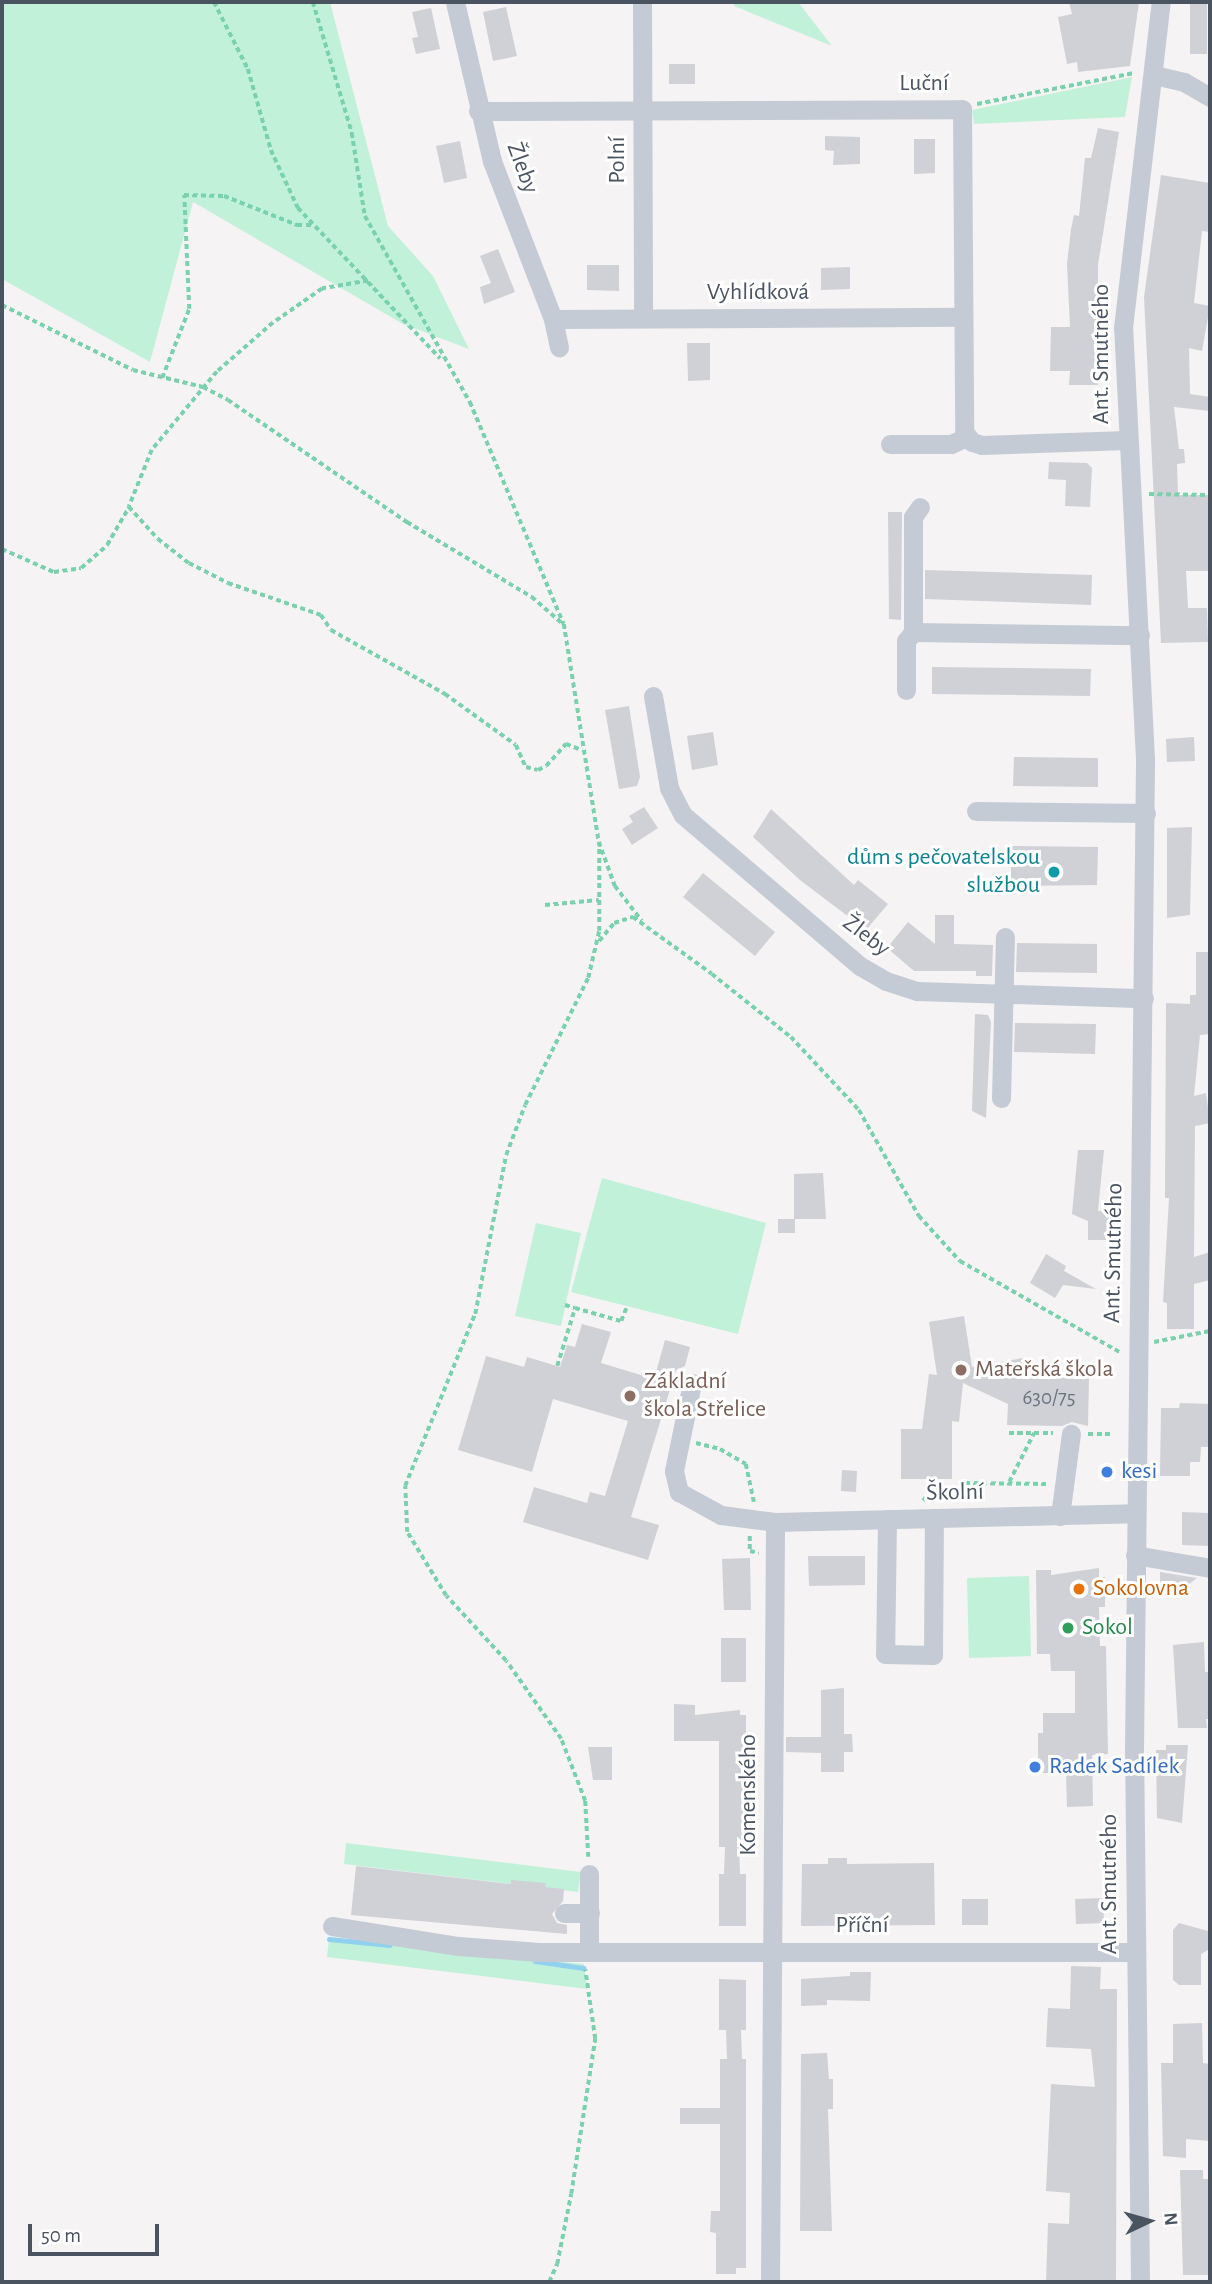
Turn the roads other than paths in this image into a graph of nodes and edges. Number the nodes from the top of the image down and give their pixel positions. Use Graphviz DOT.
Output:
graph roads {
  1 [pos="455,2"];
  2 [pos="642,2"];
  3 [pos="1161,2"];
  4 [pos="1145,74"];
  5 [pos="1210,97"];
  6 [pos="643,110"];
  7 [pos="478,111"];
  8 [pos="643,317"];
  9 [pos="962,317"];
  10 [pos="553,319"];
  11 [pos="559,347"];
  12 [pos="967,437"];
  13 [pos="1127,440"];
  14 [pos="890,444"];
  15 [pos="920,507"];
  16 [pos="913,632"];
  17 [pos="1140,635"];
  18 [pos="906,690"];
  19 [pos="653,696"];
  20 [pos="976,811"];
  21 [pos="1146,813"];
  22 [pos="1005,937"];
  23 [pos="1003,995"];
  24 [pos="1144,999"];
  25 [pos="1001,1098"];
  26 [pos="692,1383"];
  27 [pos="1071,1434"];
  28 [pos="1135,1513"];
  29 [pos="1060,1516"];
  30 [pos="934,1518"];
  31 [pos="887,1519"];
  32 [pos="775,1522"];
  33 [pos="1136,1555"];
  34 [pos="1210,1568"];
  35 [pos="589,1874"];
  36 [pos="564,1913"];
  37 [pos="590,1913"];
  38 [pos="332,1926"];
  39 [pos="589,1951"];
  40 [pos="772,1951"];
  41 [pos="1135,1952"];
  42 [pos="770,2282"];
  43 [pos="1140,2282"];
  1 -- 7 [label="street, Žleby"];
  2 -- 6 [label="street, Polní"];
  3 -- 4 [label="street, Ant. Smutného"];
  4 -- 5 [label="street"];
  4 -- 13 [label="street, Ant. Smutného"];
  6 -- 7 [label="street, Luční"];
  6 -- 8 [label="street, Polní"];
  6 -- 9 [label="street, Luční"];
  7 -- 10 [label="street, Žleby"];
  8 -- 9 [label="street, Vyhlídková"];
  8 -- 10 [label="street, Vyhlídková"];
  9 -- 12 [label="street, Luční"];
  10 -- 11 [label="street, Žleby"];
  12 -- 13 [label="street"];
  12 -- 14 [label="street"];
  13 -- 17 [label="street, Ant. Smutného"];
  15 -- 16 [label="street"];
  16 -- 17 [label="street"];
  16 -- 18 [label="street"];
  17 -- 21 [label="street, Ant. Smutného"];
  19 -- 23 [label="street, Žleby"];
  20 -- 21 [label="street"];
  21 -- 24 [label="street, Ant. Smutného"];
  22 -- 23 [label="street"];
  23 -- 24 [label="street, Žleby"];
  23 -- 25 [label="street"];
  24 -- 28 [label="street, Ant. Smutného"];
  26 -- 32 [label="street"];
  27 -- 29 [label="street"];
  28 -- 29 [label="street, Školní"];
  28 -- 33 [label="street, Ant. Smutného"];
  29 -- 30 [label="street, Školní"];
  30 -- 31 [label="street, Školní"];
  30 -- 31 [label="street"];
  31 -- 32 [label="street, Školní"];
  32 -- 40 [label="street, Komenského"];
  33 -- 34 [label="street"];
  33 -- 41 [label="street, Ant. Smutného"];
  35 -- 37 [label="street"];
  36 -- 37 [label="street"];
  37 -- 39 [label="street"];
  38 -- 39 [label="street, Příční"];
  39 -- 40 [label="street, Příční"];
  40 -- 41 [label="street, Příční"];
  40 -- 42 [label="street, Komenského"];
  41 -- 43 [label="street, Ant. Smutného"];
}
